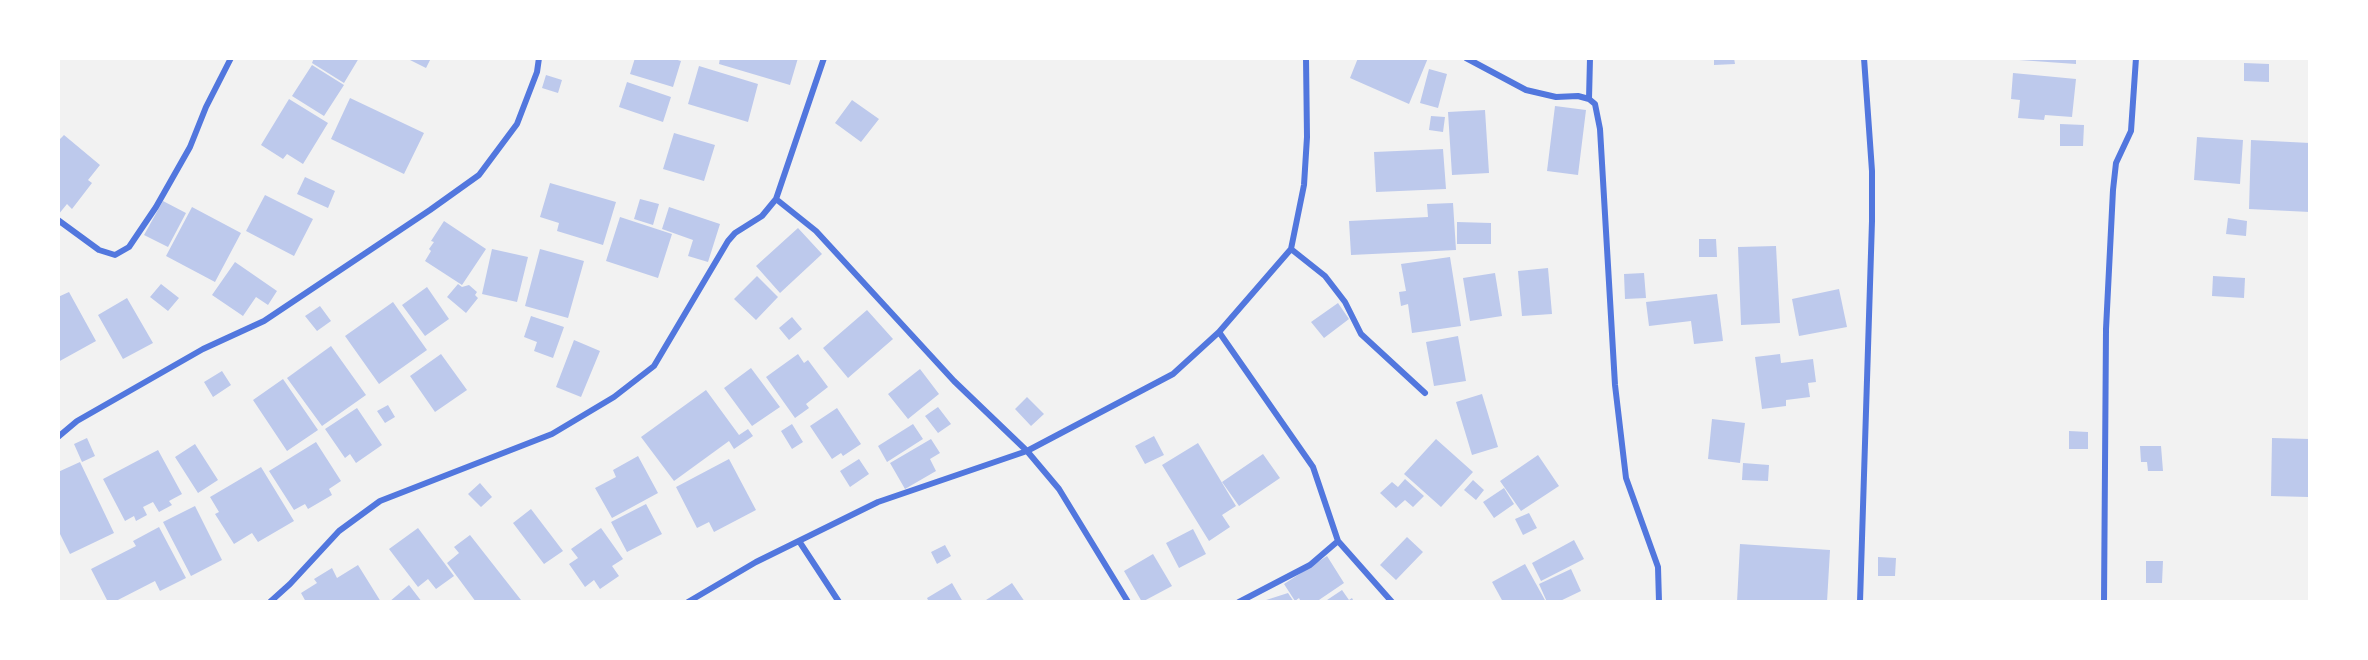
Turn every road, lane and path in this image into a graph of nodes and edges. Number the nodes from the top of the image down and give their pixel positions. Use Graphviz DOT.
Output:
graph roads {
  1 [pos="231,58"];
  2 [pos="539,58"];
  3 [pos="825,58"];
  4 [pos="1306,58"];
  5 [pos="1466,58"];
  6 [pos="1590,58"];
  7 [pos="1864,58"];
  8 [pos="2136,58"];
  9 [pos="1589,99"];
  10 [pos="776,199"];
  11 [pos="58,220"];
  12 [pos="1291,249"];
  13 [pos="1219,332"];
  14 [pos="1425,393"];
  15 [pos="58,437"];
  16 [pos="1027,452"];
  17 [pos="799,541"];
  18 [pos="1338,541"];
  19 [pos="270,602"];
  20 [pos="688,602"];
  21 [pos="839,602"];
  22 [pos="1128,602"];
  23 [pos="1239,602"];
  24 [pos="1392,602"];
  25 [pos="1659,602"];
  26 [pos="1860,602"];
  27 [pos="2104,602"];
  1 -- 11 [label="street"];
  2 -- 15 [label="street"];
  3 -- 10 [label="street"];
  4 -- 12 [label="street"];
  5 -- 9 [label="street"];
  6 -- 9 [label="street"];
  7 -- 26 [label="street"];
  8 -- 27 [label="street"];
  9 -- 25 [label="street"];
  10 -- 16 [label="street"];
  10 -- 19 [label="street"];
  12 -- 13 [label="street"];
  12 -- 14 [label="street"];
  13 -- 16 [label="street"];
  13 -- 18 [label="street"];
  16 -- 17 [label="street"];
  16 -- 22 [label="street"];
  17 -- 20 [label="street"];
  17 -- 21 [label="street"];
  18 -- 23 [label="street"];
  18 -- 24 [label="street"];
}
